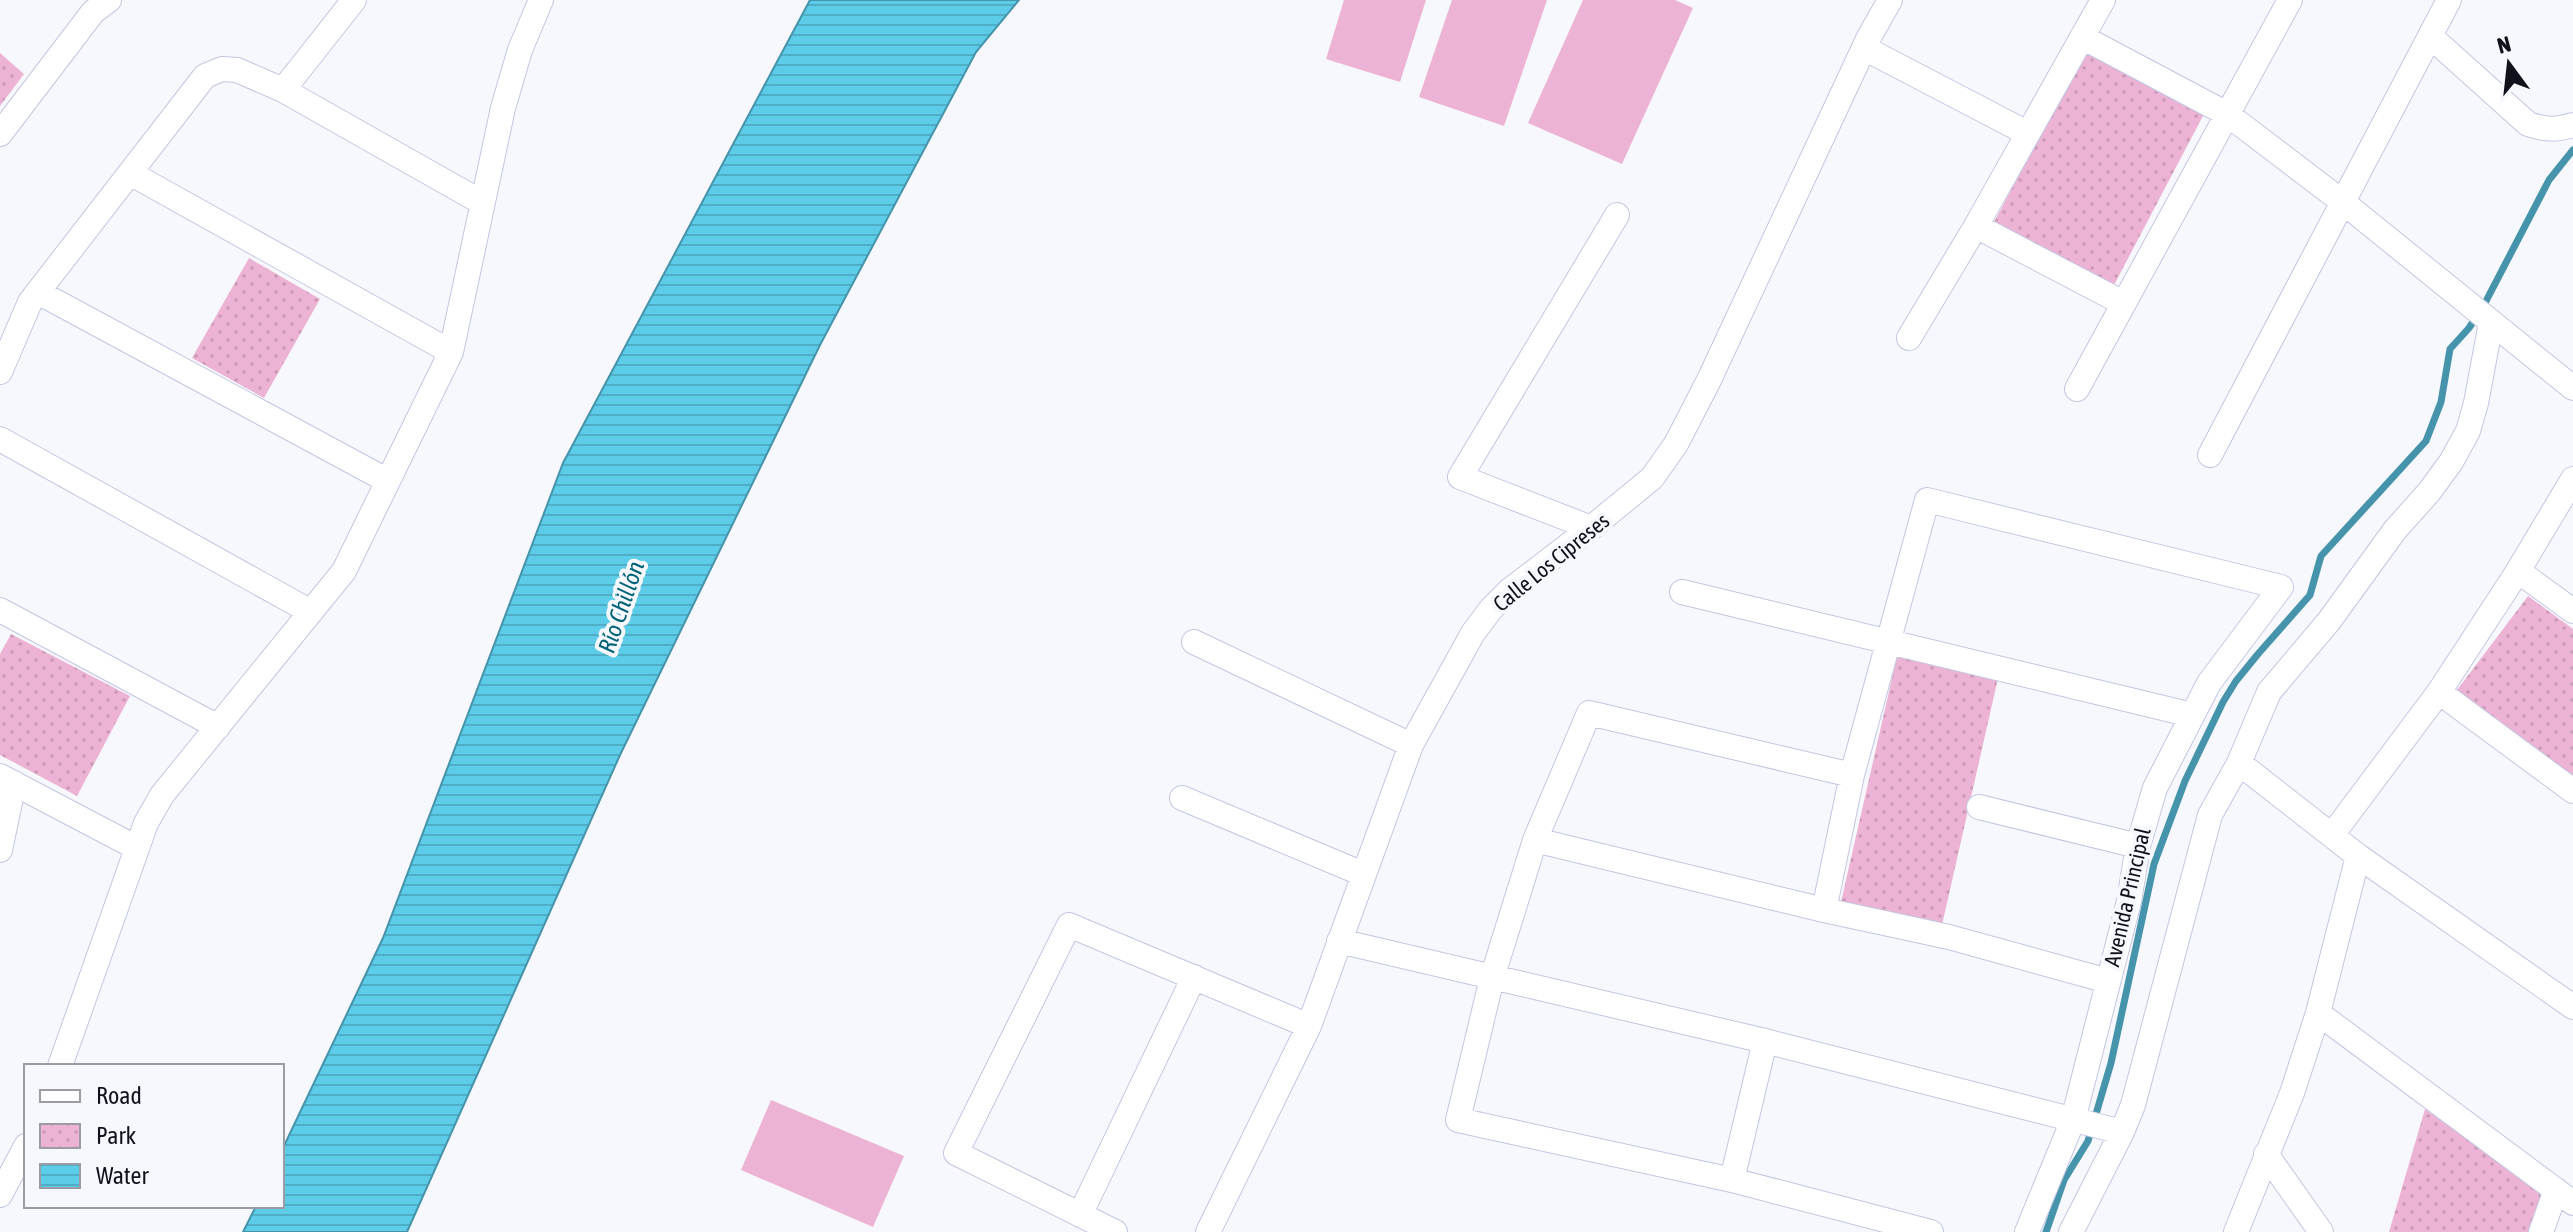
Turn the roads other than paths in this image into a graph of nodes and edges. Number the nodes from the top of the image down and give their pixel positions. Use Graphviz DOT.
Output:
graph roads {
  1 [pos="109,0"];
  2 [pos="354,0"];
  3 [pos="541,0"];
  4 [pos="1890,0"];
  5 [pos="2103,0"];
  6 [pos="2290,0"];
  7 [pos="2449,0"];
  8 [pos="2430,36"];
  9 [pos="2082,37"];
  10 [pos="1864,48"];
  11 [pos="283,90"];
  12 [pos="2227,114"];
  13 [pos="2566,128"];
  14 [pos="2027,133"];
  15 [pos="0,134"];
  16 [pos="130,173"];
  17 [pos="481,202"];
  18 [pos="2344,203"];
  19 [pos="1617,215"];
  20 [pos="1976,226"];
  21 [pos="38,292"];
  22 [pos="2123,303"];
  23 [pos="2491,323"];
  24 [pos="1909,338"];
  25 [pos="451,352"];
  26 [pos="0,372"];
  27 [pos="2573,388"];
  28 [pos="2077,389"];
  29 [pos="0,439"];
  30 [pos="2210,455"];
  31 [pos="2573,479"];
  32 [pos="388,481"];
  33 [pos="1591,528"];
  34 [pos="2518,571"];
  35 [pos="1682,592"];
  36 [pos="0,610"];
  37 [pos="2573,611"];
  38 [pos="311,612"];
  39 [pos="1888,641"];
  40 [pos="1194,642"];
  41 [pos="2439,692"];
  42 [pos="2192,715"];
  43 [pos="218,727"];
  44 [pos="1411,745"];
  45 [pos="2239,763"];
  46 [pos="1852,775"];
  47 [pos="7,780"];
  48 [pos="2573,791"];
  49 [pos="1182,798"];
  50 [pos="1979,807"];
  51 [pos="2332,835"];
  52 [pos="1535,840"];
  53 [pos="2138,846"];
  54 [pos="137,848"];
  55 [pos="0,850"];
  56 [pos="2358,856"];
  57 [pos="1363,874"];
  58 [pos="1824,910"];
  59 [pos="1339,941"];
  60 [pos="1194,977"];
  61 [pos="1492,978"];
  62 [pos="2108,981"];
  63 [pos="2573,1007"];
  64 [pos="2318,1013"];
  65 [pos="1309,1026"];
  66 [pos="1765,1041"];
  67 [pos="61,1064"];
  68 [pos="2096,1126"];
  69 [pos="24,1150"];
  70 [pos="2266,1154"];
  71 [pos="1732,1180"];
  72 [pos="0,1195"];
  73 [pos="2564,1196"];
  74 [pos="1080,1215"];
  75 [pos="1115,1232"];
  76 [pos="1208,1232"];
  77 [pos="1931,1232"];
  78 [pos="2027,1232"];
  79 [pos="2071,1232"];
  80 [pos="2236,1232"];
  81 [pos="2321,1232"];
  82 [pos="2541,1232"];
  1 -- 15 [label="street"];
  2 -- 11 [label="street"];
  3 -- 17 [label="street"];
  4 -- 10 [label="street, Calle Los Cipreses"];
  5 -- 9 [label="street"];
  6 -- 12 [label="street"];
  7 -- 8 [label="street"];
  8 -- 13 [label="street"];
  8 -- 18 [label="street"];
  9 -- 12 [label="street"];
  9 -- 14 [label="street"];
  10 -- 14 [label="street"];
  10 -- 33 [label="street, Calle Los Cipreses"];
  11 -- 16 [label="street"];
  11 -- 17 [label="street"];
  12 -- 18 [label="street"];
  12 -- 22 [label="street"];
  14 -- 20 [label="street"];
  16 -- 21 [label="street"];
  16 -- 25 [label="street"];
  17 -- 25 [label="street"];
  18 -- 23 [label="street"];
  18 -- 30 [label="street"];
  19 -- 33 [label="street"];
  20 -- 22 [label="street"];
  20 -- 24 [label="street"];
  21 -- 26 [label="street"];
  21 -- 32 [label="street"];
  22 -- 28 [label="street"];
  23 -- 27 [label="street"];
  23 -- 45 [label="street, Avenida Principal"];
  25 -- 32 [label="street"];
  29 -- 38 [label="street"];
  31 -- 34 [label="street"];
  32 -- 38 [label="street"];
  33 -- 44 [label="street, Calle Los Cipreses"];
  34 -- 37 [label="street"];
  34 -- 41 [label="street"];
  35 -- 39 [label="street"];
  36 -- 43 [label="street"];
  38 -- 43 [label="street"];
  39 -- 42 [label="street"];
  39 -- 42 [label="street, Avenida Principal"];
  39 -- 46 [label="street"];
  40 -- 44 [label="street"];
  41 -- 48 [label="street"];
  41 -- 51 [label="street"];
  42 -- 53 [label="street, Avenida Principal"];
  43 -- 54 [label="street"];
  44 -- 57 [label="street, Calle Los Cipreses"];
  45 -- 51 [label="street"];
  45 -- 68 [label="street, Avenida Principal"];
  46 -- 52 [label="street"];
  46 -- 58 [label="street"];
  47 -- 54 [label="street"];
  47 -- 55 [label="street"];
  49 -- 57 [label="street"];
  50 -- 53 [label="street"];
  51 -- 56 [label="street"];
  52 -- 58 [label="street"];
  52 -- 61 [label="street"];
  53 -- 62 [label="street, Avenida Principal"];
  54 -- 67 [label="street"];
  56 -- 63 [label="street"];
  56 -- 64 [label="street"];
  57 -- 59 [label="street, Calle Los Cipreses"];
  58 -- 62 [label="street"];
  59 -- 61 [label="street"];
  59 -- 65 [label="street, Calle Los Cipreses"];
  60 -- 65 [label="street"];
  60 -- 74 [label="street"];
  60 -- 74 [label="street"];
  61 -- 66 [label="street"];
  61 -- 71 [label="street"];
  62 -- 68 [label="street, Avenida Principal"];
  64 -- 70 [label="street"];
  64 -- 73 [label="street"];
  65 -- 76 [label="street, Calle Los Cipreses"];
  66 -- 68 [label="street"];
  66 -- 71 [label="street"];
  68 -- 78 [label="street, Avenida Principal"];
  68 -- 79 [label="street, Avenida Principal"];
  69 -- 72 [label="street"];
  70 -- 80 [label="street"];
  70 -- 81 [label="street"];
  71 -- 77 [label="street"];
  73 -- 82 [label="street"];
  74 -- 75 [label="street"];
}
